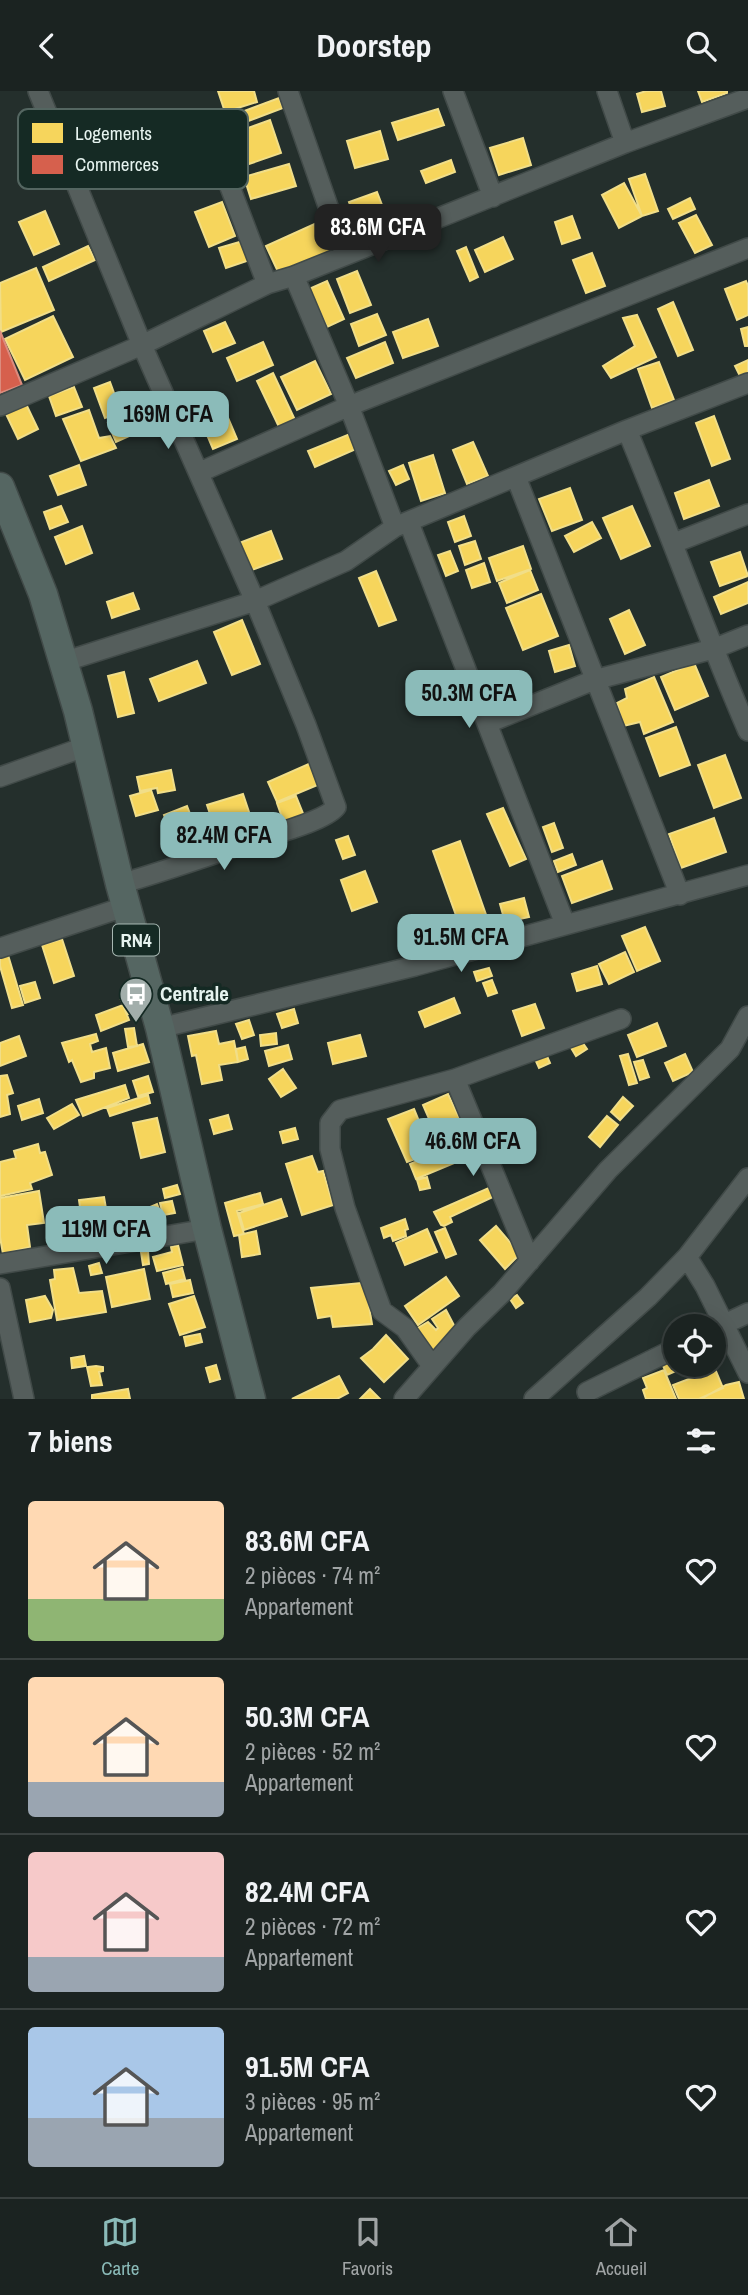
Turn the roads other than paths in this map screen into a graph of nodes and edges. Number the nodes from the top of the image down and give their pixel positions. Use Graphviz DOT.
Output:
graph roads {
  1 [pos="38,91"];
  2 [pos="288,91"];
  3 [pos="453,91"];
  4 [pos="607,91"];
  5 [pos="748,98"];
  6 [pos="45,109"];
  7 [pos="625,143"];
  8 [pos="78,189"];
  9 [pos="231,189"];
  10 [pos="493,197"];
  11 [pos="748,248"];
  12 [pos="345,255"];
  13 [pos="294,276"];
  14 [pos="267,284"];
  15 [pos="142,345"];
  16 [pos="748,383"];
  17 [pos="349,405"];
  18 [pos="0,406"];
  19 [pos="627,430"];
  20 [pos="200,473"];
  21 [pos="516,477"];
  22 [pos="0,487"];
  23 [pos="748,514"];
  24 [pos="402,525"];
  25 [pos="9,536"];
  26 [pos="674,543"];
  27 [pos="255,601"];
  28 [pos="748,635"];
  29 [pos="713,649"];
  30 [pos="63,661"];
  31 [pos="594,680"];
  32 [pos="488,723"];
  33 [pos="748,731"];
  34 [pos="88,745"];
  35 [pos="0,777"];
  36 [pos="748,875"];
  37 [pos="123,895"];
  38 [pos="680,895"];
  39 [pos="565,924"];
  40 [pos="0,948"];
  41 [pos="748,1016"];
  42 [pos="621,1019"];
  43 [pos="160,1028"];
  44 [pos="455,1079"];
  45 [pos="748,1178"];
  46 [pos="206,1229"];
  47 [pos="687,1258"];
  48 [pos="530,1261"];
  49 [pos="0,1264"];
  50 [pos="0,1288"];
  51 [pos="748,1313"];
  52 [pos="714,1314"];
  53 [pos="726,1324"];
  54 [pos="726,1337"];
  55 [pos="663,1356"];
  56 [pos="432,1366"];
  57 [pos="571,1367"];
  58 [pos="748,1373"];
  59 [pos="589,1396"];
  60 [pos="23,1399"];
  61 [pos="251,1399"];
  62 [pos="404,1399"];
  63 [pos="534,1399"];
  1 -- 6 [label="street"];
  2 -- 12 [label="street"];
  3 -- 10 [label="street"];
  4 -- 7 [label="street"];
  5 -- 7 [label="street"];
  7 -- 10 [label="street"];
  8 -- 15 [label="street"];
  9 -- 14 [label="street"];
  10 -- 12 [label="street"];
  11 -- 17 [label="street"];
  12 -- 13 [label="street"];
  13 -- 14 [label="street"];
  13 -- 17 [label="street"];
  14 -- 15 [label="street"];
  15 -- 18 [label="street"];
  15 -- 20 [label="street"];
  16 -- 19 [label="street"];
  17 -- 20 [label="street"];
  17 -- 24 [label="street"];
  19 -- 21 [label="street"];
  19 -- 26 [label="street"];
  20 -- 27 [label="street"];
  21 -- 24 [label="street"];
  21 -- 31 [label="street"];
  22 -- 25 [label="highway, RN4"];
  23 -- 26 [label="street"];
  24 -- 27 [label="street"];
  24 -- 32 [label="street"];
  25 -- 30 [label="highway, RN4"];
  26 -- 29 [label="street"];
  27 -- 30 [label="street"];
  27 -- 37 [label="street"];
  28 -- 29 [label="street"];
  29 -- 31 [label="street"];
  29 -- 33 [label="street"];
  30 -- 34 [label="highway, RN4"];
  31 -- 32 [label="street"];
  31 -- 38 [label="street"];
  32 -- 39 [label="street"];
  34 -- 35 [label="street"];
  34 -- 37 [label="highway, RN4"];
  36 -- 38 [label="street"];
  37 -- 40 [label="street"];
  37 -- 43 [label="highway, RN4"];
  38 -- 39 [label="street"];
  39 -- 43 [label="street"];
  41 -- 48 [label="street"];
  42 -- 44 [label="street"];
  43 -- 46 [label="highway, RN4"];
  44 -- 48 [label="street"];
  44 -- 56 [label="street"];
  45 -- 47 [label="street"];
  46 -- 49 [label="street"];
  46 -- 61 [label="highway, RN4"];
  47 -- 52 [label="street"];
  47 -- 57 [label="street"];
  48 -- 56 [label="street"];
  50 -- 60 [label="street"];
  51 -- 53 [label="street"];
  54 -- 58 [label="street"];
  55 -- 59 [label="street"];
  56 -- 62 [label="street"];
  57 -- 59 [label="street"];
  57 -- 63 [label="street"];
}
